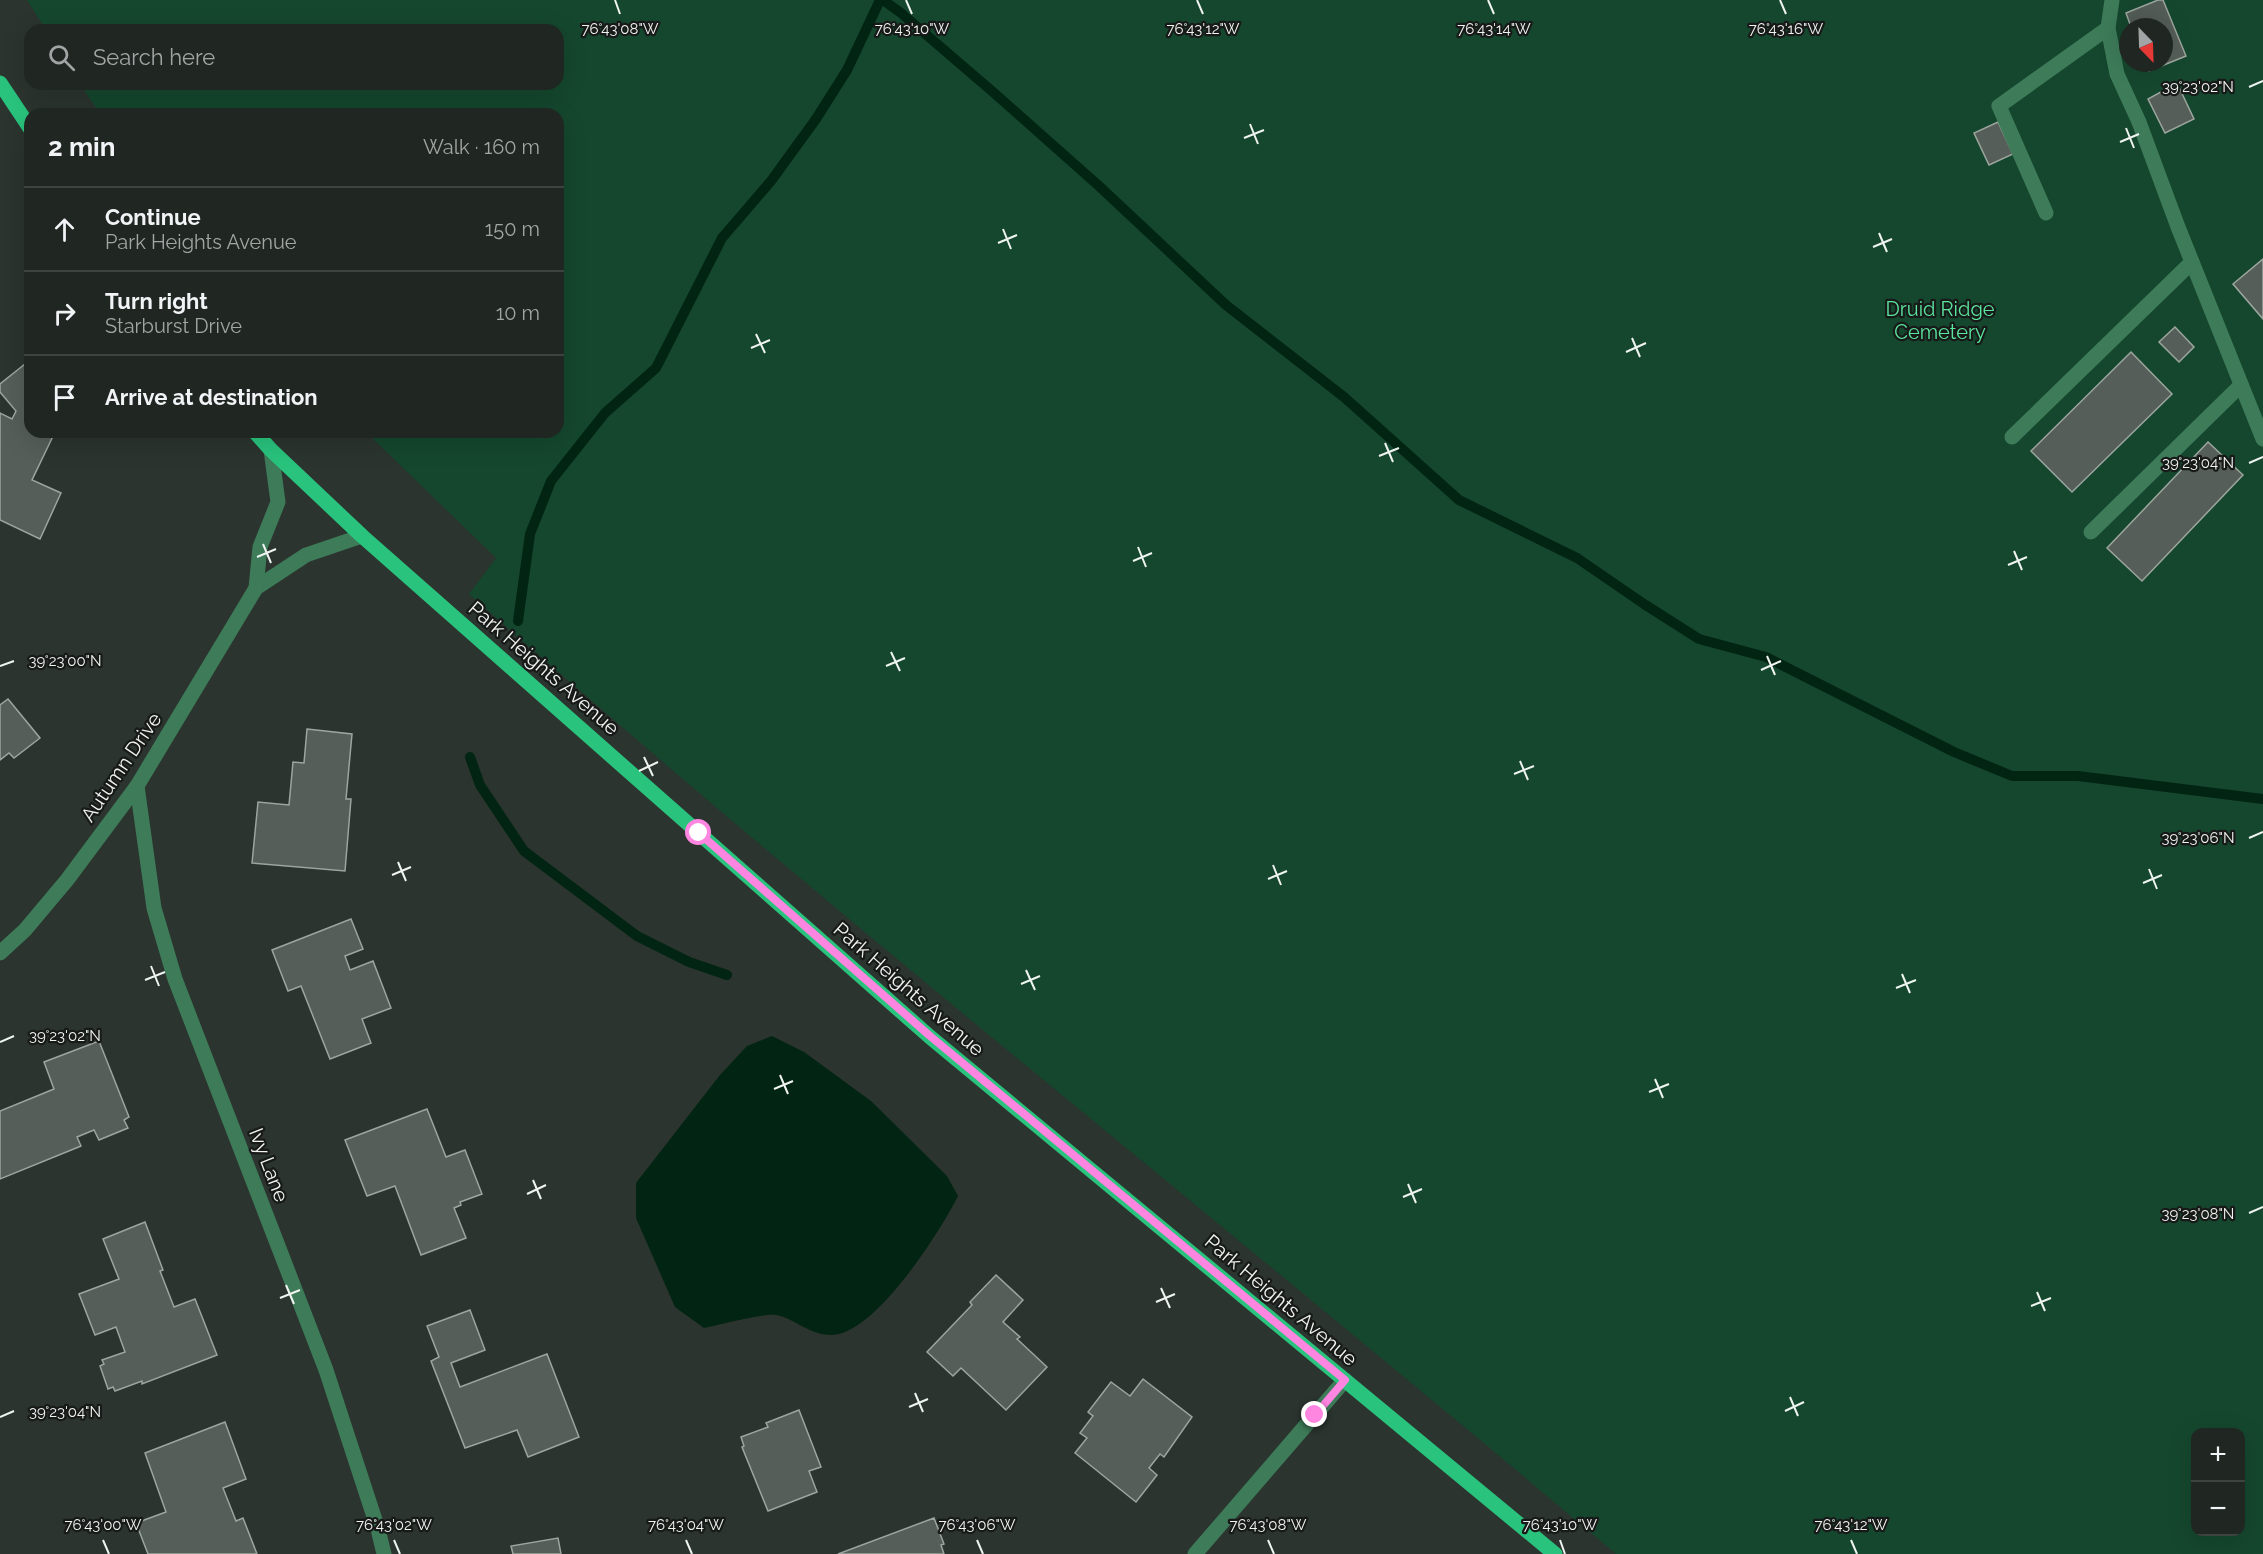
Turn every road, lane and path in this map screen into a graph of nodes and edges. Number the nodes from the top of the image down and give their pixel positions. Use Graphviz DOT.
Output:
graph roads {
  1 [pos="2112,0"];
  2 [pos="2108,28"];
  3 [pos="0,83"];
  4 [pos="24,119"];
  5 [pos="2046,213"];
  6 [pos="2192,262"];
  7 [pos="2241,385"];
  8 [pos="2012,437"];
  9 [pos="260,438"];
  10 [pos="2263,439"];
  11 [pos="271,450"];
  12 [pos="2091,532"];
  13 [pos="362,536"];
  14 [pos="256,588"];
  15 [pos="137,786"];
  16 [pos="0,953"];
  17 [pos="1345,1380"];
  18 [pos="384,1554"];
  19 [pos="1196,1554"];
  20 [pos="1556,1554"];
  1 -- 2 [label="street"];
  2 -- 5 [label="street"];
  2 -- 6 [label="street"];
  3 -- 4 [label="main road"];
  6 -- 7 [label="street"];
  6 -- 8 [label="street"];
  7 -- 10 [label="street"];
  7 -- 12 [label="street"];
  9 -- 11 [label="main road, Park Heights Avenue"];
  11 -- 13 [label="main road, Park Heights Avenue"];
  11 -- 14 [label="street, Autumn Drive"];
  13 -- 14 [label="street, Autumn Drive"];
  13 -- 17 [label="main road, Park Heights Avenue"];
  14 -- 15 [label="street, Autumn Drive"];
  15 -- 16 [label="street, Autumn Drive"];
  15 -- 18 [label="street, Ivy Lane"];
  17 -- 19 [label="street"];
  17 -- 20 [label="main road, Park Heights Avenue"];
}
